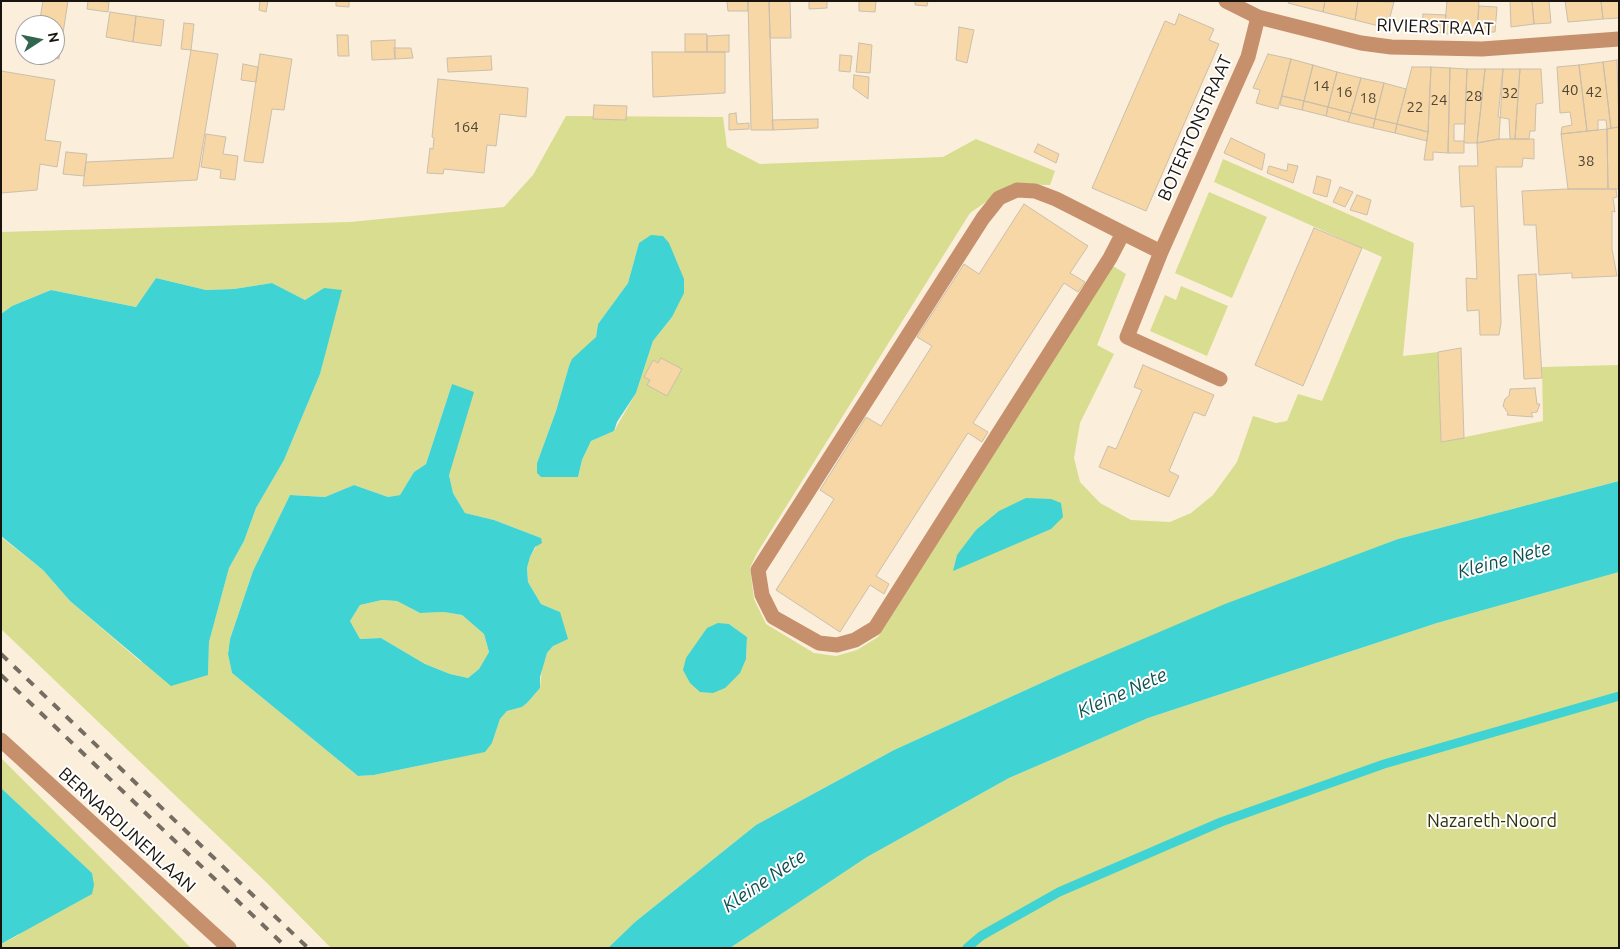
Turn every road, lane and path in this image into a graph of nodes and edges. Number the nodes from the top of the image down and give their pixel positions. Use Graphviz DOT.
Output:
graph roads {
  1 [pos="1226,1"];
  2 [pos="1258,16"];
  3 [pos="1619,39"];
  4 [pos="1123,233"];
  5 [pos="1161,252"];
  6 [pos="1220,380"];
  7 [pos="1,740"];
  8 [pos="229,948"];
  1 -- 2 [label="street, RIVIERSTRAAT"];
  2 -- 3 [label="street, RIVIERSTRAAT"];
  2 -- 5 [label="street, BOTERTONSTRAAT"];
  4 -- 4 [label="street"];
  4 -- 5 [label="street"];
  5 -- 6 [label="street, BOTERTONSTRAAT"];
  7 -- 8 [label="street, BERNARDIJNENLAAN"];
}
